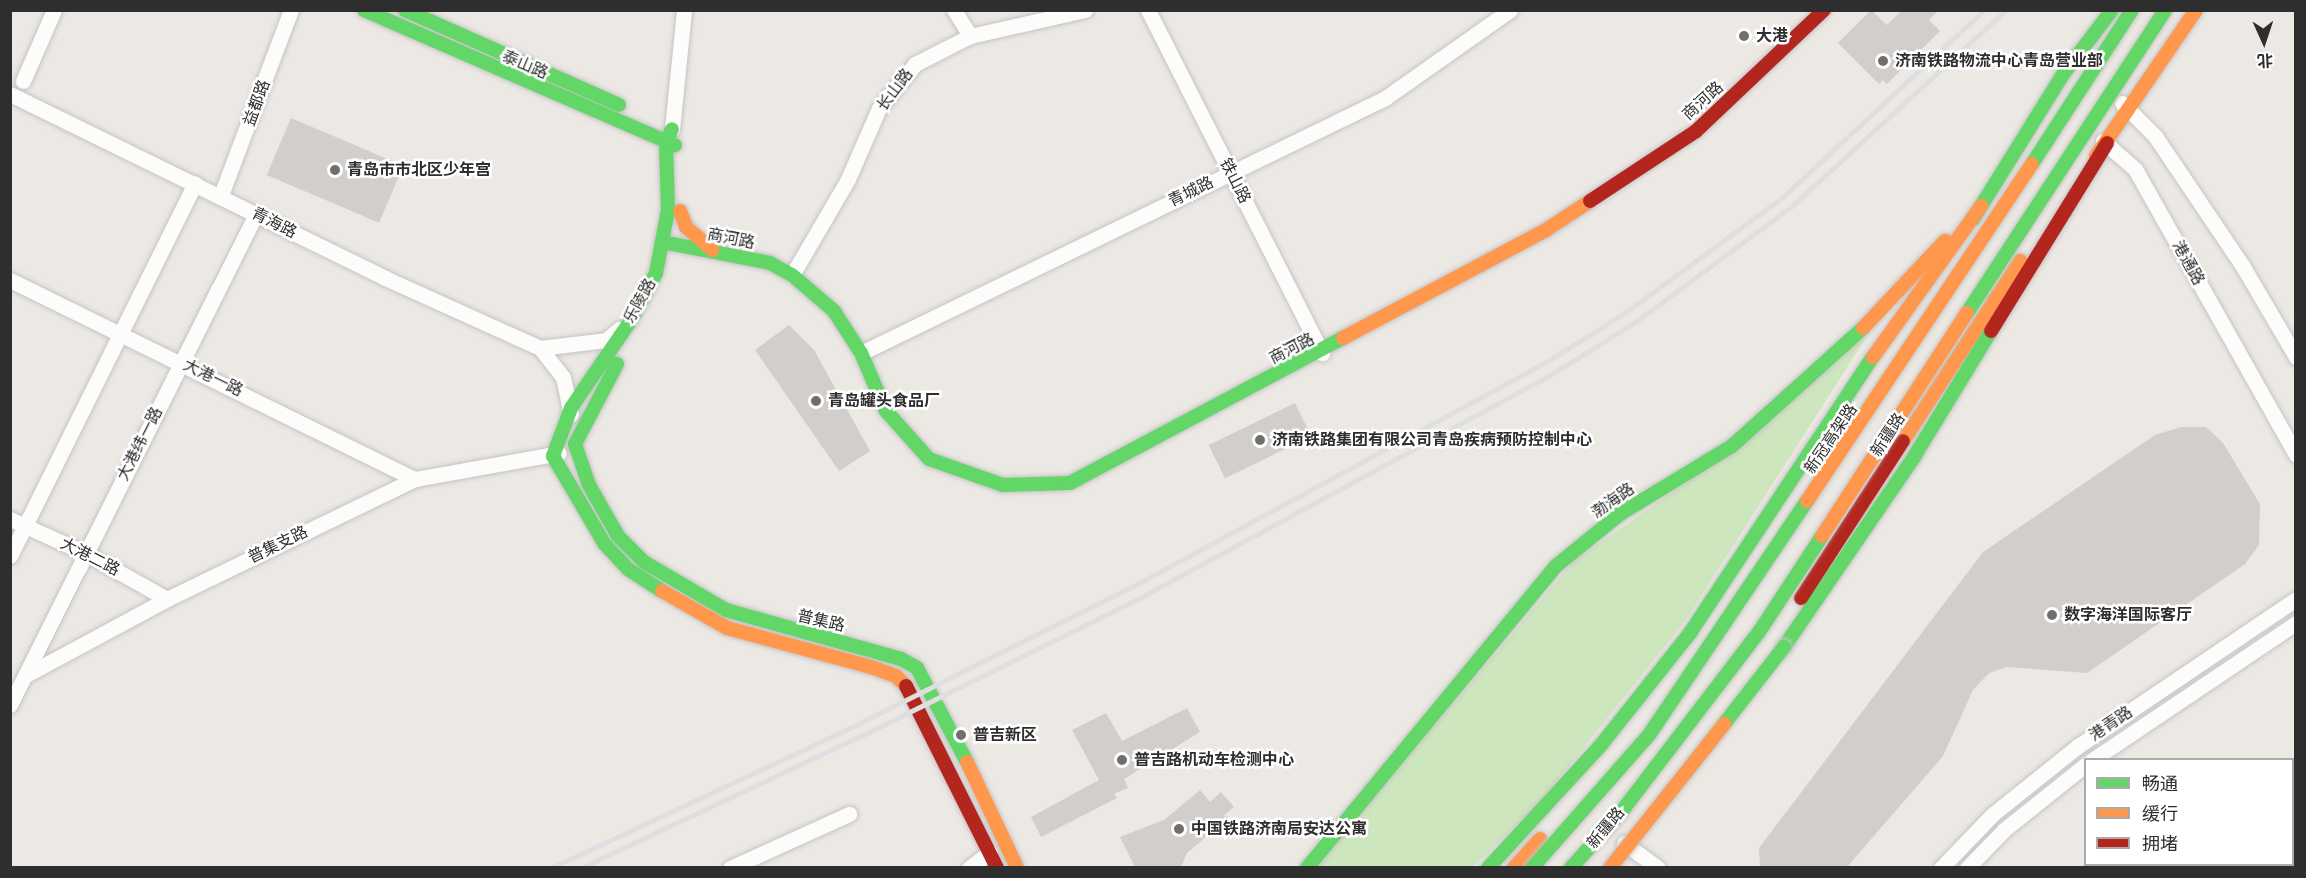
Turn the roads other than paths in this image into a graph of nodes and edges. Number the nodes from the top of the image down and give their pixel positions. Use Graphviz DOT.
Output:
graph roads {
  1 [pos="54,10"];
  2 [pos="291,10"];
  3 [pos="364,10"];
  4 [pos="405,10"];
  5 [pos="684,10"];
  6 [pos="954,10"];
  7 [pos="1085,10"];
  8 [pos="1148,10"];
  9 [pos="1510,10"];
  10 [pos="1824,10"];
  11 [pos="2112,10"];
  12 [pos="2132,10"];
  13 [pos="2165,10"];
  14 [pos="2196,10"];
  15 [pos="970,36"];
  16 [pos="2064,73"];
  17 [pos="23,81"];
  18 [pos="10,94"];
  19 [pos="2130,108"];
  20 [pos="2041,112"];
  21 [pos="671,139"];
  22 [pos="2107,142"];
  23 [pos="1231,173"];
  24 [pos="195,183"];
  25 [pos="221,195"];
  26 [pos="1981,206"];
  27 [pos="680,211"];
  28 [pos="256,214"];
  29 [pos="667,249"];
  30 [pos="716,252"];
  31 [pos="792,275"];
  32 [pos="10,280"];
  33 [pos="633,317"];
  34 [pos="119,336"];
  35 [pos="540,348"];
  36 [pos="861,353"];
  37 [pos="1322,353"];
  38 [pos="2295,357"];
  39 [pos="181,362"];
  40 [pos="571,408"];
  41 [pos="575,444"];
  42 [pos="2295,455"];
  43 [pos="553,456"];
  44 [pos="415,479"];
  45 [pos="10,519"];
  46 [pos="26,526"];
  47 [pos="85,552"];
  48 [pos="10,556"];
  49 [pos="2295,598"];
  50 [pos="167,599"];
  51 [pos="2295,623"];
  52 [pos="26,675"];
  53 [pos="10,705"];
  54 [pos="2093,758"];
  55 [pos="2084,765"];
  56 [pos="849,814"];
  57 [pos="1619,839"];
  58 [pos="990,852"];
  59 [pos="730,867"];
  60 [pos="969,867"];
  61 [pos="998,867"];
  62 [pos="1017,867"];
  63 [pos="1307,867"];
  64 [pos="1488,867"];
  65 [pos="1514,867"];
  66 [pos="1532,867"];
  67 [pos="1571,867"];
  68 [pos="1594,867"];
  69 [pos="1610,867"];
  70 [pos="1658,867"];
  71 [pos="1941,867"];
  72 [pos="1967,867"];
  1 -- 17 [label="street"];
  2 -- 25 [label="street, 益都路"];
  3 -- 21 [label="main road, 泰山路"];
  4 -- 21 [label="main road, 泰山路"];
  5 -- 21 [label="street, 乐陵路"];
  6 -- 15 [label="street"];
  7 -- 15 [label="street, 长山路"];
  8 -- 23 [label="street, 铁山路"];
  9 -- 23 [label="street, 青城路"];
  10 -- 37 [label="main road, 商河路"];
  11 -- 16 [label="main road"];
  12 -- 66 [label="main road, 新冠高架路, bridge"];
  13 -- 67 [label="main road, bridge"];
  14 -- 19 [label="main road, 新疆路"];
  15 -- 31 [label="street, 长山路"];
  16 -- 19 [label="street"];
  16 -- 20 [label="main road"];
  18 -- 24 [label="street, 青海路"];
  19 -- 22 [label="main road, 新疆路"];
  19 -- 38 [label="street"];
  20 -- 22 [label="street, 港通路"];
  20 -- 26 [label="main road"];
  21 -- 27 [label="main road, 乐陵路"];
  21 -- 29 [label="main road, 乐陵路"];
  22 -- 42 [label="street, 港通路"];
  22 -- 57 [label="main road, 新疆路"];
  22 -- 69 [label="main road, bridge"];
  23 -- 36 [label="street, 青城路"];
  23 -- 37 [label="street, 铁山路"];
  24 -- 25 [label="street, 青海路"];
  24 -- 34 [label="street"];
  25 -- 28 [label="street, 青海路"];
  26 -- 63 [label="main road, 渤海路"];
  26 -- 64 [label="main road"];
  26 -- 65 [label="main road"];
  27 -- 29 [label="main road, 乐陵路"];
  27 -- 30 [label="main road"];
  28 -- 35 [label="street, 青海路"];
  28 -- 39 [label="street, 大港纬一路"];
  29 -- 30 [label="main road, 商河路"];
  29 -- 31 [label="main road, 商河路"];
  29 -- 33 [label="main road, 乐陵路"];
  29 -- 41 [label="main road, 乐陵路"];
  30 -- 31 [label="main road, 商河路"];
  31 -- 36 [label="main road, 商河路"];
  32 -- 34 [label="street, 大港一路"];
  33 -- 35 [label="street"];
  33 -- 40 [label="main road, 乐陵路"];
  34 -- 39 [label="street, 大港一路"];
  34 -- 46 [label="street"];
  35 -- 40 [label="street, 青海路"];
  36 -- 37 [label="main road, 商河路"];
  39 -- 44 [label="street, 大港一路"];
  39 -- 47 [label="street, 大港纬一路"];
  40 -- 41 [label="street, 青海路"];
  40 -- 43 [label="main road, 乐陵路"];
  41 -- 43 [label="street, 普集支路"];
  41 -- 62 [label="main road, 普集路"];
  43 -- 44 [label="street, 普集支路"];
  43 -- 58 [label="main road"];
  44 -- 50 [label="street, 普集支路"];
  45 -- 46 [label="street, 大港二路"];
  46 -- 47 [label="street, 大港二路"];
  46 -- 48 [label="street"];
  47 -- 50 [label="street, 大港二路"];
  47 -- 52 [label="street, 大港纬一路"];
  49 -- 71 [label="street, 港青路"];
  50 -- 52 [label="street, 普集支路"];
  51 -- 54 [label="street, 港青路"];
  52 -- 53 [label="street"];
  55 -- 72 [label="street, 港青路"];
  56 -- 59 [label="street"];
  57 -- 68 [label="main road, 新疆路"];
  57 -- 70 [label="street"];
  58 -- 60 [label="street"];
  58 -- 61 [label="main road"];
}
